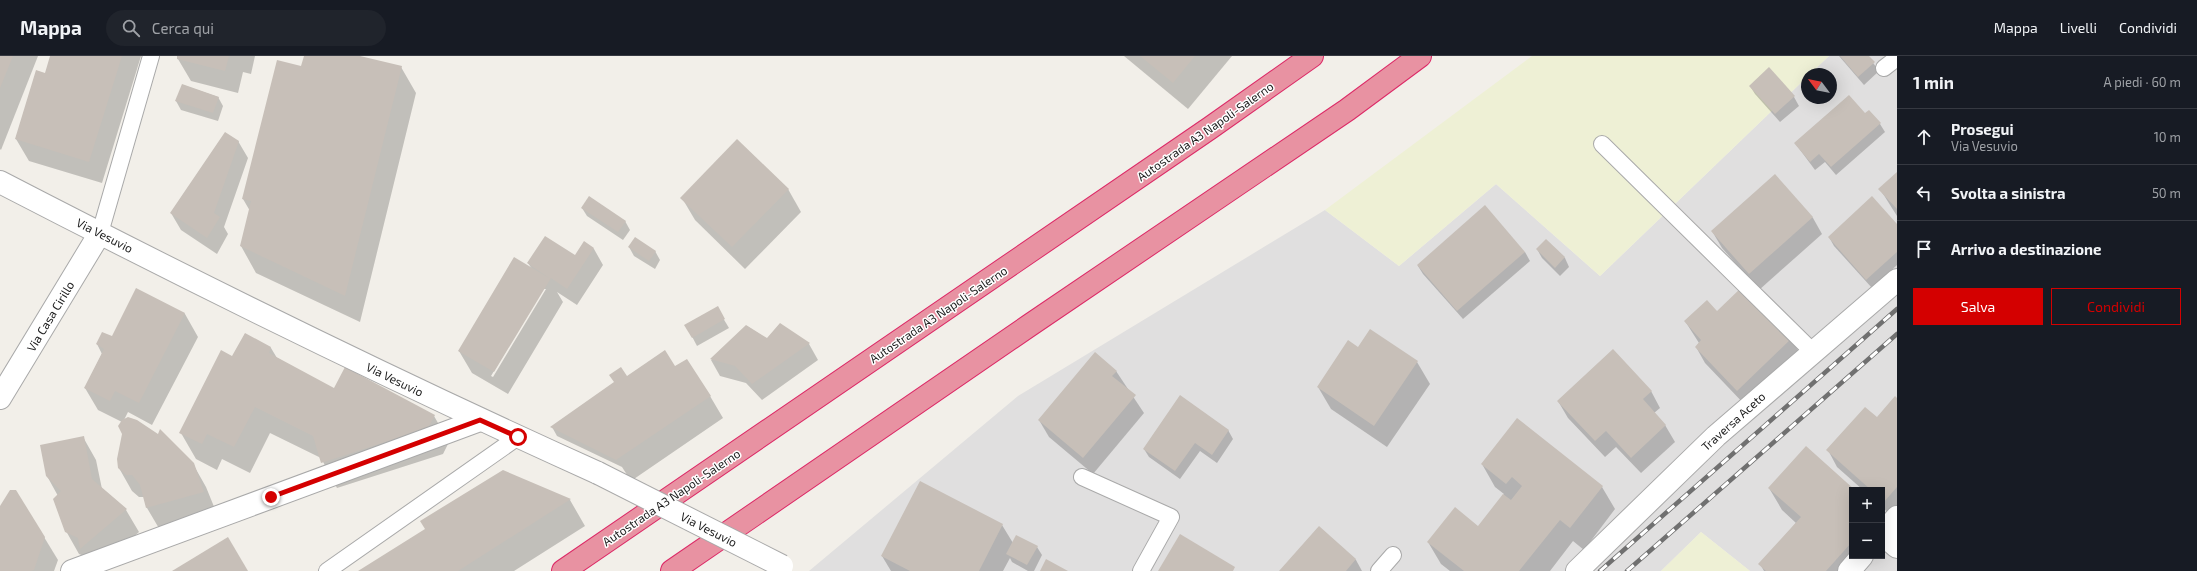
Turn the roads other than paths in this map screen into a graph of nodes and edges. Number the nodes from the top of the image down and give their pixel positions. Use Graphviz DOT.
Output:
graph roads {
  1 [pos="151,56"];
  2 [pos="1312,56"];
  3 [pos="1420,56"];
  4 [pos="1897,58"];
  5 [pos="1884,68"];
  6 [pos="1602,144"];
  7 [pos="0,182"];
  8 [pos="100,234"];
  9 [pos="1897,280"];
  10 [pos="1813,352"];
  11 [pos="0,398"];
  12 [pos="480,420"];
  13 [pos="518,437"];
  14 [pos="1082,477"];
  15 [pos="1897,517"];
  16 [pos="1885,531"];
  17 [pos="1885,537"];
  18 [pos="1897,547"];
  19 [pos="1392,556"];
  20 [pos="1859,559"];
  21 [pos="787,568"];
  22 [pos="72,571"];
  23 [pos="327,571"];
  24 [pos="563,571"];
  25 [pos="672,571"];
  26 [pos="1141,571"];
  27 [pos="1379,571"];
  28 [pos="1577,571"];
  29 [pos="1849,571"];
  1 -- 8 [label="lane"];
  2 -- 24 [label="highway, Autostrada A3 Napoli-Salerno"];
  3 -- 25 [label="highway"];
  4 -- 5 [label="lane"];
  6 -- 10 [label="lane"];
  7 -- 8 [label="street, Via Vesuvio"];
  8 -- 11 [label="street, Via Casa Cirillo"];
  8 -- 12 [label="street, Via Vesuvio"];
  9 -- 10 [label="street, Traversa Aceto"];
  10 -- 28 [label="street, Traversa Aceto"];
  12 -- 13 [label="street, Via Vesuvio"];
  12 -- 22 [label="street"];
  13 -- 21 [label="street, Via Vesuvio, bridge"];
  13 -- 23 [label="lane"];
  14 -- 26 [label="lane"];
  15 -- 16 [label="street"];
  17 -- 18 [label="street"];
  19 -- 27 [label="lane"];
  20 -- 29 [label="street"];
}
